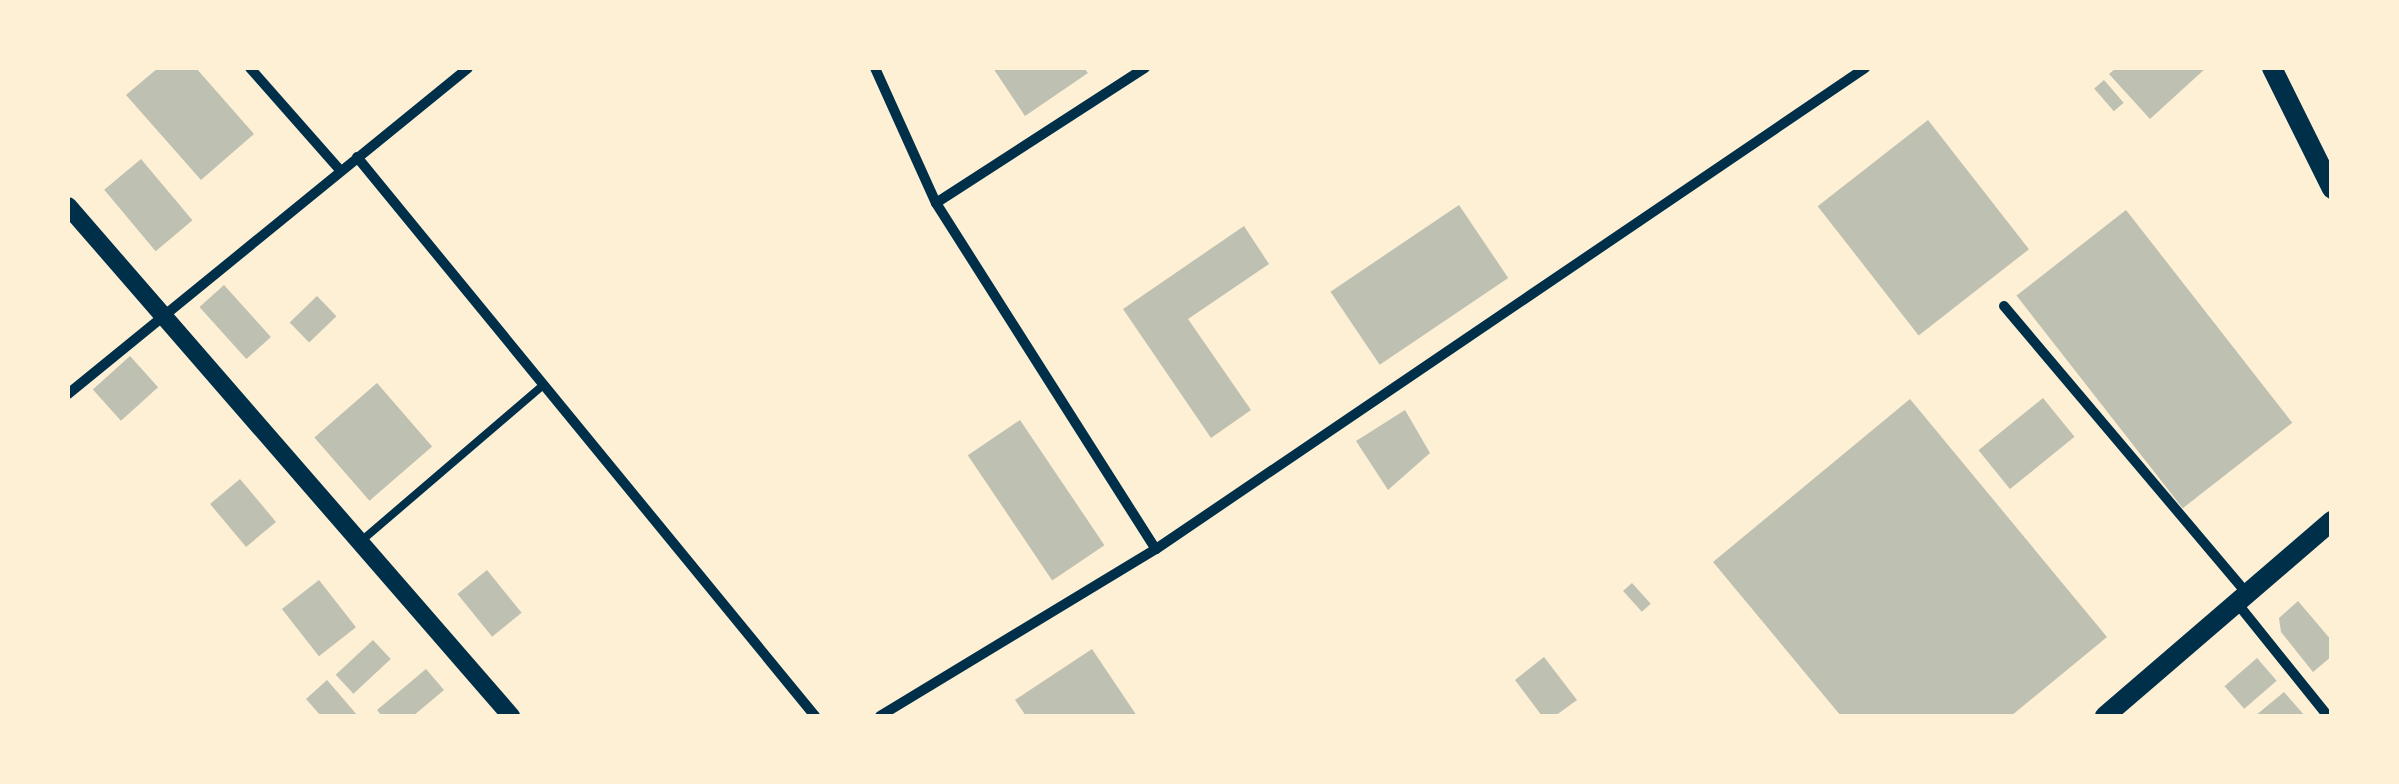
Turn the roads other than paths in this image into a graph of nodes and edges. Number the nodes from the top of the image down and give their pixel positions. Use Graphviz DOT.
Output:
graph roads {
  1 [pos="250,68"];
  2 [pos="468,68"];
  3 [pos="875,68"];
  4 [pos="1145,68"];
  5 [pos="1865,68"];
  6 [pos="2272,68"];
  7 [pos="356,157"];
  8 [pos="340,170"];
  9 [pos="2332,189"];
  10 [pos="936,203"];
  11 [pos="68,206"];
  12 [pos="2004,306"];
  13 [pos="161,313"];
  14 [pos="68,372"];
  15 [pos="76,383"];
  16 [pos="543,385"];
  17 [pos="68,394"];
  18 [pos="2332,521"];
  19 [pos="360,542"];
  20 [pos="1156,548"];
  21 [pos="2242,598"];
  22 [pos="510,716"];
  23 [pos="815,716"];
  24 [pos="880,716"];
  25 [pos="2105,716"];
  26 [pos="2328,716"];
  1 -- 8 [label="street"];
  2 -- 7 [label="street"];
  3 -- 10 [label="street"];
  4 -- 10 [label="street"];
  5 -- 20 [label="street"];
  6 -- 9 [label="main road"];
  7 -- 8 [label="street"];
  7 -- 16 [label="street"];
  8 -- 13 [label="street"];
  10 -- 20 [label="street"];
  11 -- 13 [label="street"];
  12 -- 21 [label="street"];
  13 -- 15 [label="street"];
  13 -- 19 [label="street"];
  14 -- 15 [label="street"];
  15 -- 17 [label="street"];
  16 -- 19 [label="lane"];
  16 -- 23 [label="street"];
  18 -- 21 [label="main road"];
  19 -- 22 [label="street"];
  20 -- 24 [label="street"];
  21 -- 25 [label="main road"];
  21 -- 26 [label="street"];
}
